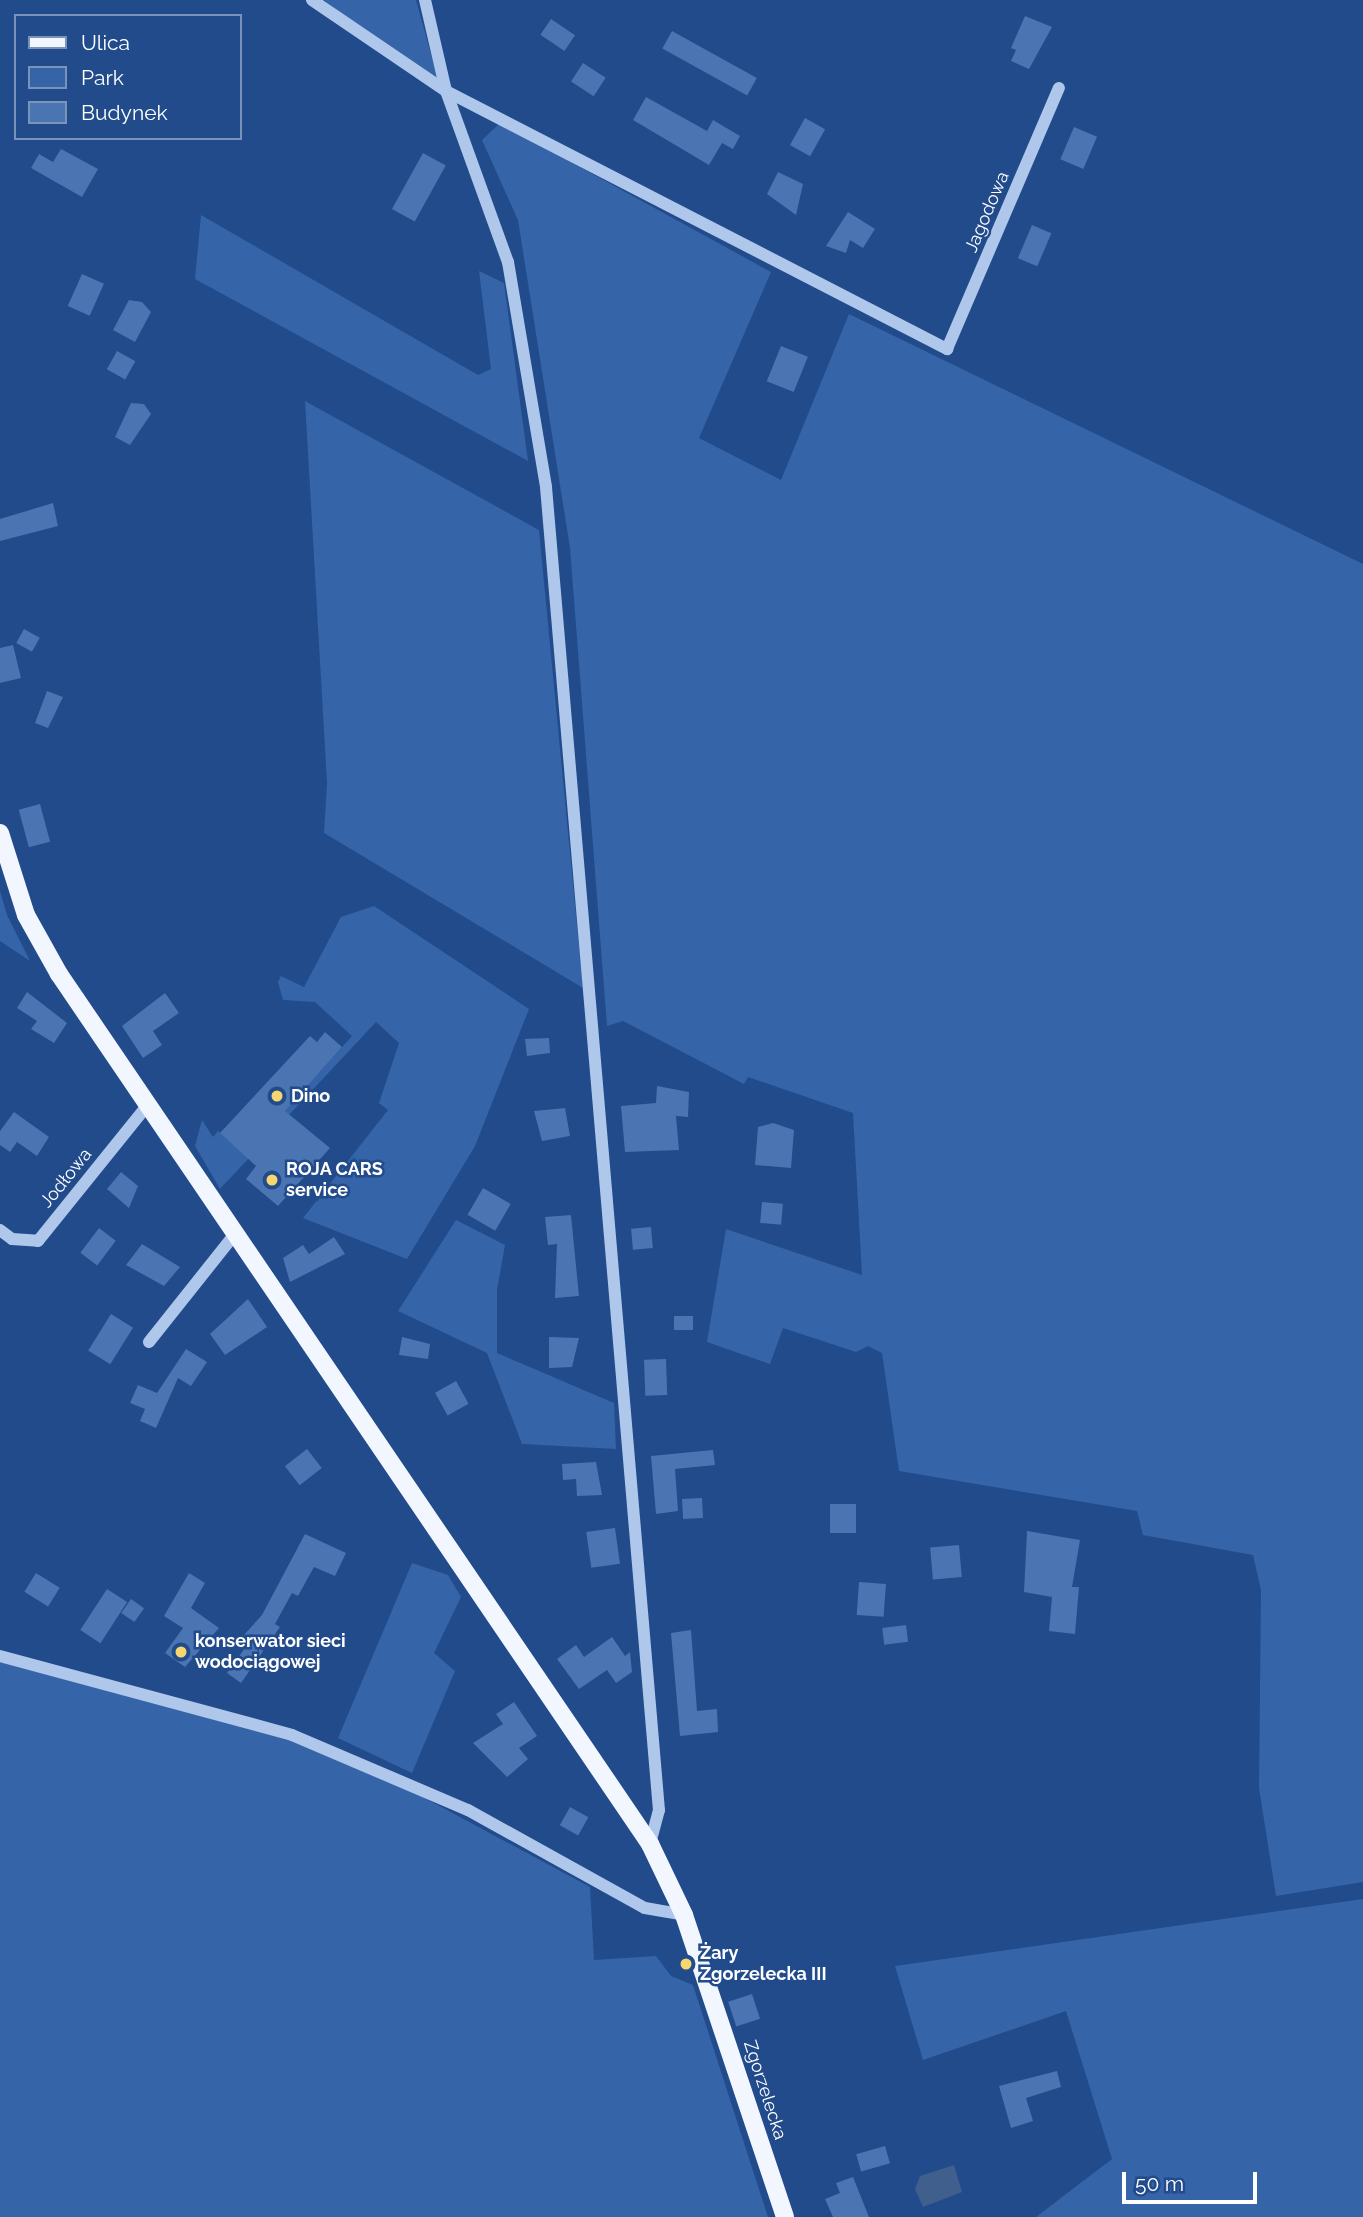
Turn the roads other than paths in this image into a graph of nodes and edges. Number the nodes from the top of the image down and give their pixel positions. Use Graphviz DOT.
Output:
graph roads {
  1 [pos="312,0"];
  2 [pos="425,0"];
  3 [pos="1059,88"];
  4 [pos="446,91"];
  5 [pos="0,833"];
  6 [pos="147,1106"];
  7 [pos="0,1230"];
  8 [pos="235,1234"];
  9 [pos="149,1342"];
  10 [pos="0,1656"];
  11 [pos="650,1844"];
  12 [pos="684,1915"];
  13 [pos="785,2217"];
  1 -- 4 [label="street"];
  2 -- 4 [label="street"];
  3 -- 4 [label="street, Jagodowa"];
  4 -- 11 [label="street"];
  5 -- 6 [label="main road, Zgorzelecka"];
  6 -- 7 [label="street, Jodłowa"];
  6 -- 8 [label="main road, Zgorzelecka"];
  8 -- 9 [label="street"];
  8 -- 11 [label="main road, Zgorzelecka"];
  10 -- 12 [label="street"];
  11 -- 12 [label="main road, Zgorzelecka"];
  12 -- 13 [label="main road, Zgorzelecka"];
}
